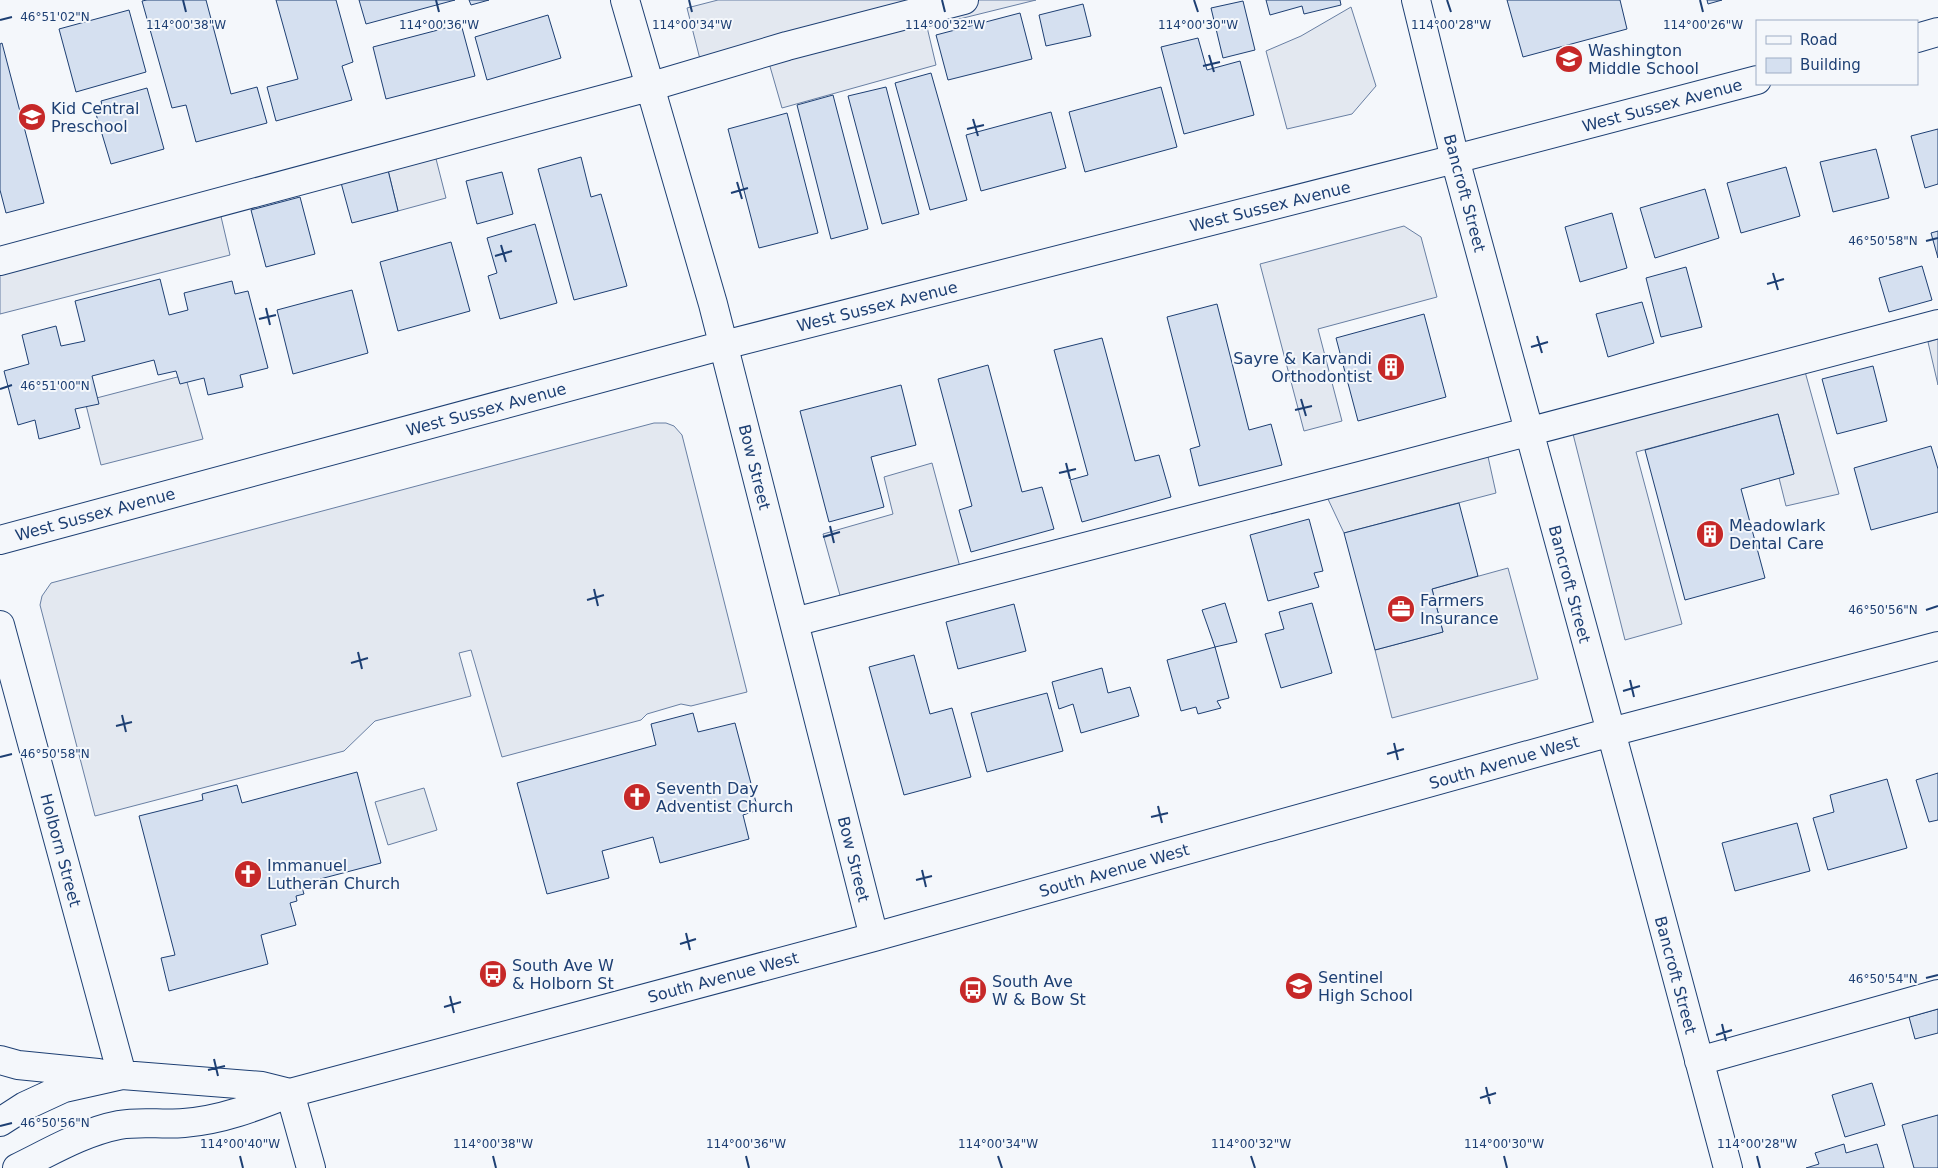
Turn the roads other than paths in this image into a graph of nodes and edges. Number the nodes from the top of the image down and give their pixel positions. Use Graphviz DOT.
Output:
graph roads {
  1 [pos="625,0"];
  2 [pos="964,0"];
  3 [pos="1416,0"];
  4 [pos="1938,32"];
  5 [pos="1918,38"];
  6 [pos="1756,80"];
  7 [pos="649,86"];
  8 [pos="1455,159"];
  9 [pos="0,261"];
  10 [pos="1938,324"];
  11 [pos="724,345"];
  12 [pos="1529,431"];
  13 [pos="0,540"];
  14 [pos="794,622"];
  15 [pos="0,625"];
  16 [pos="1938,646"];
  17 [pos="1611,732"];
  18 [pos="874,937"];
  19 [pos="1938,994"];
  20 [pos="0,1060"];
  21 [pos="1699,1061"];
  22 [pos="122,1075"];
  23 [pos="290,1093"];
  24 [pos="0,1122"];
  25 [pos="17,1168"];
  26 [pos="311,1168"];
  27 [pos="1728,1168"];
  1 -- 7 [label="street, Bow Street"];
  2 -- 7 [label="street"];
  3 -- 8 [label="street, Bancroft Street"];
  4 -- 5 [label="street"];
  6 -- 8 [label="street, West Sussex Avenue"];
  7 -- 9 [label="street"];
  7 -- 11 [label="street, Bow Street"];
  8 -- 11 [label="street, West Sussex Avenue"];
  8 -- 12 [label="street, Bancroft Street"];
  10 -- 12 [label="street"];
  11 -- 13 [label="street, West Sussex Avenue"];
  11 -- 14 [label="street, Bow Street"];
  12 -- 14 [label="street"];
  12 -- 17 [label="street, Bancroft Street"];
  14 -- 18 [label="street, Bow Street"];
  15 -- 22 [label="street, Holborn Street"];
  16 -- 17 [label="street, South Avenue West"];
  17 -- 18 [label="street, South Avenue West"];
  17 -- 21 [label="street, Bancroft Street"];
  18 -- 23 [label="street, South Avenue West"];
  19 -- 21 [label="street"];
  20 -- 22 [label="street"];
  21 -- 27 [label="street, Bancroft Street"];
  22 -- 23 [label="street, South Avenue West"];
  22 -- 24 [label="street, South Avenue West"];
  23 -- 25 [label="street, South Avenue West"];
  23 -- 26 [label="street"];
}
